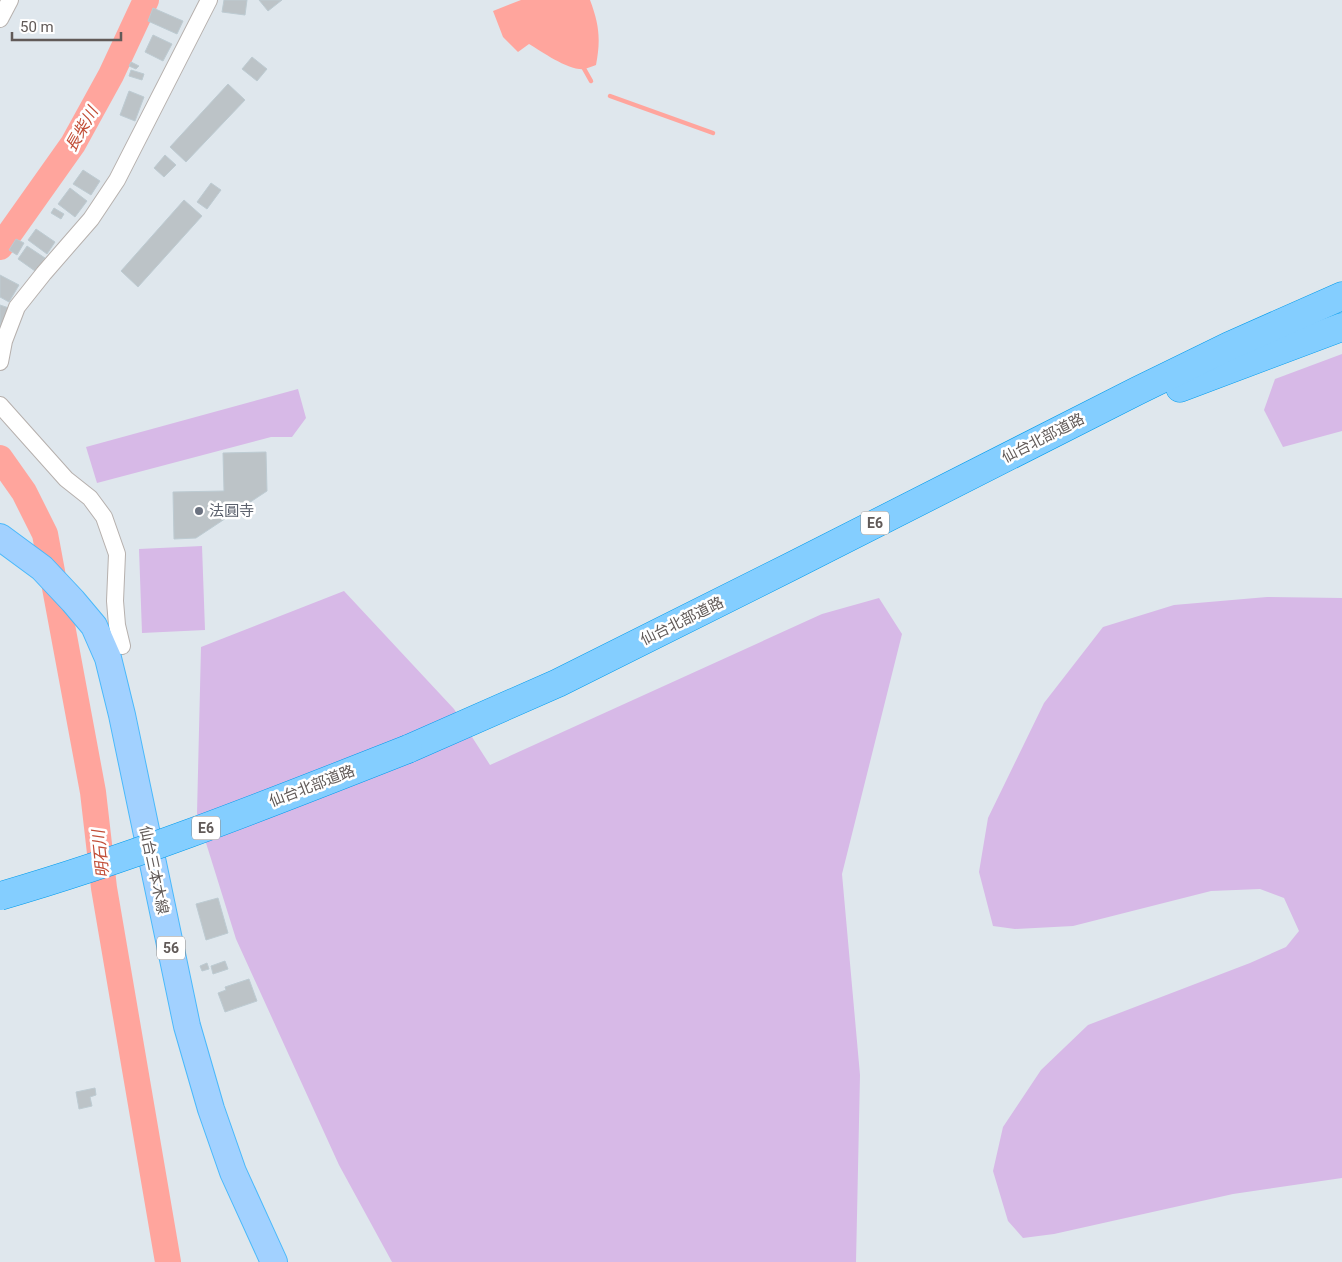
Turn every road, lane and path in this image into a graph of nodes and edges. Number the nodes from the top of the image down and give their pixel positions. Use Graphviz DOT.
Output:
graph roads {
  1 [pos="209,0"];
  2 [pos="1342,296"];
  3 [pos="1342,327"];
  4 [pos="0,362"];
  5 [pos="0,405"];
  6 [pos="980,470"];
  7 [pos="8,542"];
  8 [pos="122,646"];
  9 [pos="0,896"];
  10 [pos="274,1262"];
  1 -- 4 [label="street"];
  2 -- 6 [label="highway, 仙台北部道路 / E6"];
  3 -- 6 [label="highway"];
  5 -- 8 [label="street"];
  6 -- 9 [label="highway, 仙台北部道路 / E6, bridge"];
  7 -- 10 [label="main road, 仙台三本木線 / 56"];
}
